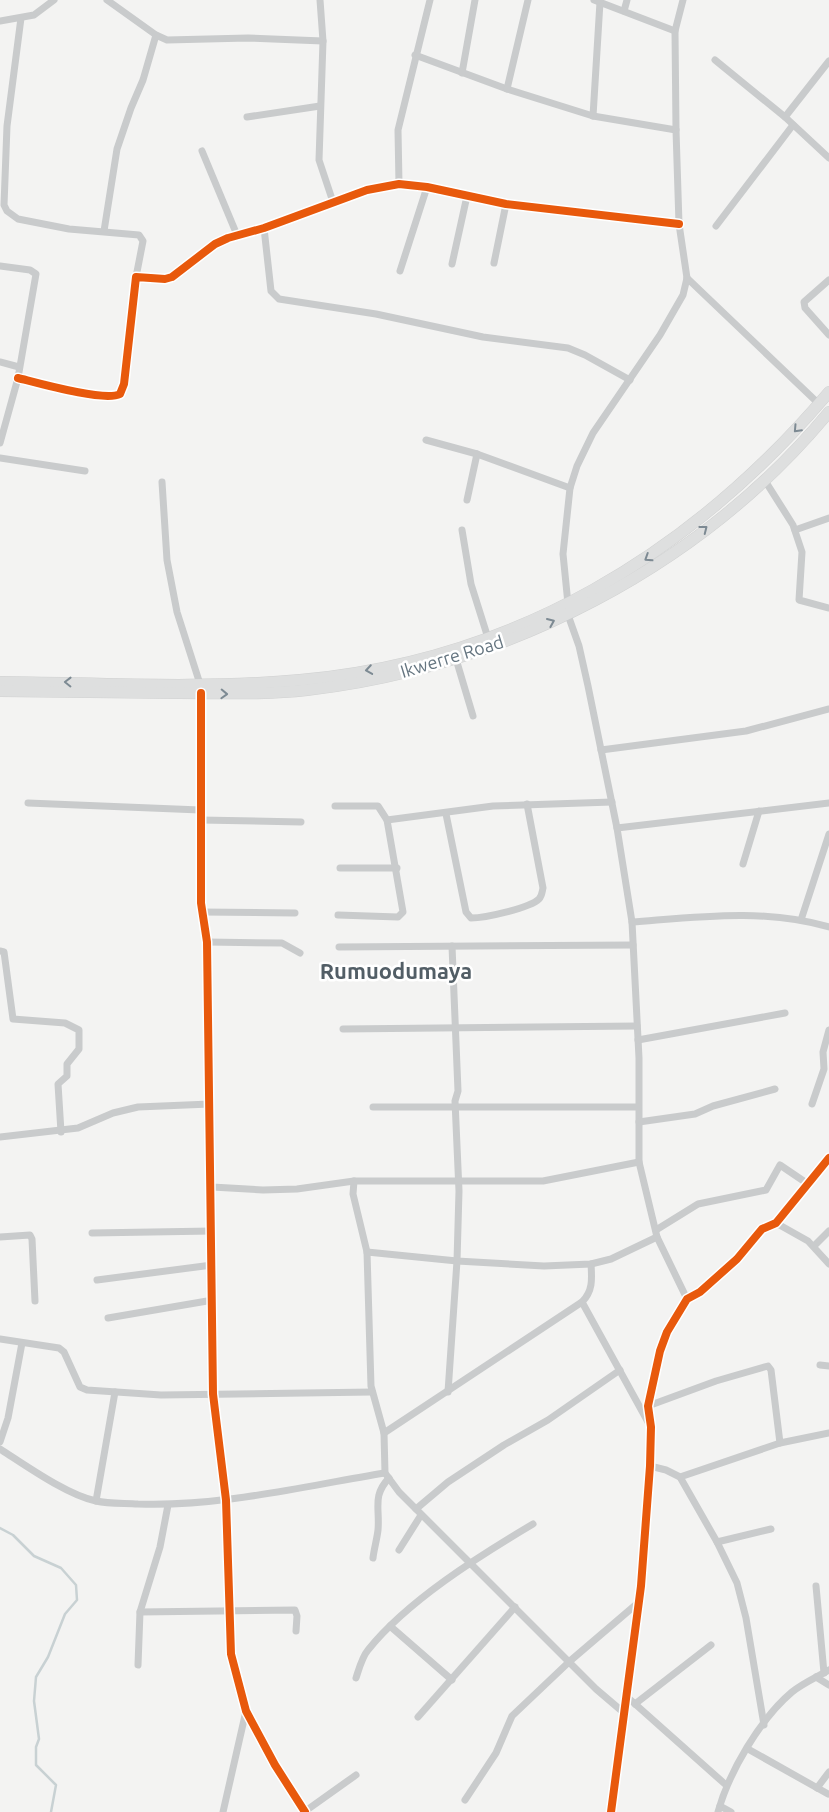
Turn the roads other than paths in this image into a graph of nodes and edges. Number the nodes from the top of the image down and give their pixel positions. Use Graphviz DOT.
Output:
graph roads {
  1 [pos="54,0"];
  2 [pos="107,0"];
  3 [pos="320,0"];
  4 [pos="430,0"];
  5 [pos="475,0"];
  6 [pos="528,0"];
  7 [pos="627,0"];
  8 [pos="683,0"];
  9 [pos="597,1"];
  10 [pos="624,11"];
  11 [pos="21,18"];
  12 [pos="0,21"];
  13 [pos="675,30"];
  14 [pos="156,35"];
  15 [pos="323,41"];
  16 [pos="415,55"];
  17 [pos="715,60"];
  18 [pos="829,61"];
  19 [pos="462,73"];
  20 [pos="508,89"];
  21 [pos="320,106"];
  22 [pos="592,116"];
  23 [pos="247,117"];
  24 [pos="785,117"];
  25 [pos="793,125"];
  26 [pos="676,130"];
  27 [pos="202,151"];
  28 [pos="829,158"];
  29 [pos="400,184"];
  30 [pos="427,187"];
  31 [pos="467,196"];
  32 [pos="333,202"];
  33 [pos="506,204"];
  34 [pos="679,224"];
  35 [pos="716,226"];
  36 [pos="264,228"];
  37 [pos="104,231"];
  38 [pos="237,235"];
  39 [pos="494,263"];
  40 [pos="452,264"];
  41 [pos="0,266"];
  42 [pos="400,271"];
  43 [pos="136,277"];
  44 [pos="687,278"];
  45 [pos="829,280"];
  46 [pos="829,335"];
  47 [pos="0,362"];
  48 [pos="19,367"];
  49 [pos="18,378"];
  50 [pos="630,380"];
  51 [pos="829,392"];
  52 [pos="819,404"];
  53 [pos="829,412"];
  54 [pos="426,440"];
  55 [pos="0,443"];
  56 [pos="477,454"];
  57 [pos="0,458"];
  58 [pos="86,471"];
  59 [pos="764,479"];
  60 [pos="162,482"];
  61 [pos="570,488"];
  62 [pos="467,500"];
  63 [pos="829,518"];
  64 [pos="462,530"];
  65 [pos="795,530"];
  66 [pos="829,608"];
  67 [pos="568,609"];
  68 [pos="488,638"];
  69 [pos="456,659"];
  70 [pos="0,682"];
  71 [pos="200,688"];
  72 [pos="0,691"];
  73 [pos="829,709"];
  74 [pos="473,716"];
  75 [pos="601,750"];
  76 [pos="612,802"];
  77 [pos="28,803"];
  78 [pos="829,803"];
  79 [pos="528,804"];
  80 [pos="335,806"];
  81 [pos="200,810"];
  82 [pos="759,811"];
  83 [pos="446,814"];
  84 [pos="200,820"];
  85 [pos="387,820"];
  86 [pos="301,822"];
  87 [pos="617,828"];
  88 [pos="829,834"];
  89 [pos="743,864"];
  90 [pos="340,868"];
  91 [pos="397,868"];
  92 [pos="201,912"];
  93 [pos="295,913"];
  94 [pos="338,915"];
  95 [pos="801,920"];
  96 [pos="632,922"];
  97 [pos="829,927"];
  98 [pos="207,942"];
  99 [pos="633,945"];
  100 [pos="452,946"];
  101 [pos="339,947"];
  102 [pos="0,951"];
  103 [pos="300,953"];
  104 [pos="785,1013"];
  105 [pos="637,1026"];
  106 [pos="455,1028"];
  107 [pos="343,1029"];
  108 [pos="829,1030"];
  109 [pos="638,1040"];
  110 [pos="775,1089"];
  111 [pos="210,1104"];
  112 [pos="812,1104"];
  113 [pos="638,1107"];
  114 [pos="373,1108"];
  115 [pos="457,1108"];
  116 [pos="639,1122"];
  117 [pos="61,1132"];
  118 [pos="0,1137"];
  119 [pos="829,1158"];
  120 [pos="639,1162"];
  121 [pos="354,1181"];
  122 [pos="458,1181"];
  123 [pos="808,1184"];
  124 [pos="212,1187"];
  125 [pos="776,1223"];
  126 [pos="212,1231"];
  127 [pos="829,1231"];
  128 [pos="92,1234"];
  129 [pos="656,1234"];
  130 [pos="0,1237"];
  131 [pos="814,1246"];
  132 [pos="367,1252"];
  133 [pos="457,1261"];
  134 [pos="212,1264"];
  135 [pos="592,1264"];
  136 [pos="829,1264"];
  137 [pos="98,1280"];
  138 [pos="687,1299"];
  139 [pos="213,1300"];
  140 [pos="35,1301"];
  141 [pos="582,1302"];
  142 [pos="108,1318"];
  143 [pos="0,1339"];
  144 [pos="22,1343"];
  145 [pos="820,1365"];
  146 [pos="829,1366"];
  147 [pos="620,1370"];
  148 [pos="115,1392"];
  149 [pos="372,1392"];
  150 [pos="448,1392"];
  151 [pos="213,1394"];
  152 [pos="648,1406"];
  153 [pos="651,1427"];
  154 [pos="829,1432"];
  155 [pos="384,1433"];
  156 [pos="0,1442"];
  157 [pos="780,1443"];
  158 [pos="0,1449"];
  159 [pos="650,1466"];
  160 [pos="387,1475"];
  161 [pos="680,1477"];
  162 [pos="226,1500"];
  163 [pos="96,1501"];
  164 [pos="168,1505"];
  165 [pos="419,1512"];
  166 [pos="533,1524"];
  167 [pos="771,1529"];
  168 [pos="717,1542"];
  169 [pos="399,1550"];
  170 [pos="373,1558"];
  171 [pos="471,1564"];
  172 [pos="816,1586"];
  173 [pos="639,1602"];
  174 [pos="515,1607"];
  175 [pos="140,1612"];
  176 [pos="229,1612"];
  177 [pos="390,1626"];
  178 [pos="296,1631"];
  179 [pos="711,1645"];
  180 [pos="570,1661"];
  181 [pos="138,1665"];
  182 [pos="826,1672"];
  183 [pos="816,1677"];
  184 [pos="356,1678"];
  185 [pos="452,1680"];
  186 [pos="829,1685"];
  187 [pos="625,1695"];
  188 [pos="635,1704"];
  189 [pos="246,1711"];
  190 [pos="623,1712"];
  191 [pos="418,1717"];
  192 [pos="764,1725"];
  193 [pos="748,1749"];
  194 [pos="829,1772"];
  195 [pos="356,1775"];
  196 [pos="726,1785"];
  197 [pos="817,1788"];
  198 [pos="828,1794"];
  199 [pos="465,1800"];
  200 [pos="719,1809"];
  201 [pos="223,1812"];
  202 [pos="304,1812"];
  203 [pos="611,1812"];
  204 [pos="732,1812"];
  1 -- 11 [label="street"];
  2 -- 14 [label="street"];
  3 -- 15 [label="street"];
  4 -- 16 [label="street"];
  5 -- 19 [label="street"];
  6 -- 20 [label="street"];
  7 -- 10 [label="street"];
  8 -- 13 [label="street"];
  9 -- 10 [label="street"];
  9 -- 22 [label="street"];
  10 -- 13 [label="street"];
  11 -- 12 [label="street"];
  11 -- 37 [label="street"];
  13 -- 26 [label="street"];
  14 -- 15 [label="street"];
  14 -- 37 [label="street"];
  15 -- 21 [label="street"];
  16 -- 19 [label="street"];
  16 -- 29 [label="street"];
  17 -- 24 [label="street"];
  18 -- 24 [label="street"];
  19 -- 20 [label="street"];
  20 -- 22 [label="street"];
  21 -- 23 [label="street"];
  21 -- 32 [label="street"];
  22 -- 26 [label="street"];
  24 -- 25 [label="street"];
  25 -- 28 [label="street"];
  25 -- 35 [label="street"];
  26 -- 34 [label="street"];
  27 -- 38 [label="street"];
  29 -- 30 [label="street"];
  29 -- 32 [label="street"];
  30 -- 31 [label="street"];
  30 -- 42 [label="street"];
  31 -- 33 [label="street"];
  31 -- 40 [label="street"];
  32 -- 36 [label="street"];
  33 -- 34 [label="street"];
  33 -- 39 [label="street"];
  34 -- 44 [label="street"];
  36 -- 38 [label="street"];
  36 -- 50 [label="street"];
  37 -- 43 [label="street"];
  38 -- 43 [label="street"];
  41 -- 48 [label="street"];
  43 -- 49 [label="street"];
  44 -- 50 [label="street"];
  44 -- 52 [label="street"];
  45 -- 46 [label="street"];
  47 -- 48 [label="street"];
  48 -- 49 [label="street"];
  49 -- 55 [label="street"];
  50 -- 61 [label="street"];
  51 -- 52 [label="main road"];
  52 -- 67 [label="main road, one-way"];
  53 -- 59 [label="main road, Ikwerre Road"];
  54 -- 56 [label="street"];
  56 -- 61 [label="street"];
  56 -- 62 [label="street"];
  57 -- 58 [label="street"];
  59 -- 65 [label="street"];
  67 -- 59 [label="main road, Ikwerre Road, one-way"];
  60 -- 71 [label="street"];
  61 -- 67 [label="street"];
  63 -- 65 [label="street"];
  64 -- 68 [label="street"];
  65 -- 66 [label="street"];
  67 -- 68 [label="main road"];
  69 -- 67 [label="main road, Ikwerre Road, one-way"];
  67 -- 75 [label="street"];
  68 -- 71 [label="main road, one-way"];
  71 -- 69 [label="main road, Ikwerre Road, one-way"];
  69 -- 74 [label="street"];
  71 -- 70 [label="main road, one-way"];
  71 -- 72 [label="main road, Ikwerre Road"];
  71 -- 81 [label="street"];
  73 -- 75 [label="street"];
  75 -- 76 [label="street"];
  76 -- 79 [label="street"];
  76 -- 87 [label="street"];
  77 -- 81 [label="street"];
  78 -- 82 [label="street"];
  79 -- 83 [label="street"];
  79 -- 83 [label="street"];
  80 -- 85 [label="street"];
  81 -- 84 [label="street"];
  82 -- 87 [label="street"];
  82 -- 89 [label="street"];
  83 -- 85 [label="street"];
  84 -- 86 [label="street"];
  84 -- 92 [label="street"];
  85 -- 91 [label="street"];
  87 -- 96 [label="street"];
  88 -- 95 [label="street"];
  90 -- 91 [label="street"];
  91 -- 94 [label="street"];
  92 -- 93 [label="street"];
  92 -- 98 [label="street"];
  95 -- 96 [label="street"];
  95 -- 97 [label="street"];
  96 -- 99 [label="street"];
  98 -- 103 [label="street"];
  98 -- 111 [label="street"];
  99 -- 100 [label="street"];
  99 -- 105 [label="street"];
  100 -- 101 [label="street"];
  100 -- 106 [label="street"];
  102 -- 117 [label="street"];
  104 -- 109 [label="street"];
  105 -- 106 [label="street"];
  105 -- 109 [label="street"];
  106 -- 107 [label="street"];
  106 -- 115 [label="street"];
  108 -- 112 [label="street"];
  109 -- 113 [label="street"];
  110 -- 116 [label="street"];
  111 -- 117 [label="street"];
  111 -- 124 [label="street"];
  113 -- 115 [label="street"];
  113 -- 116 [label="street"];
  114 -- 115 [label="street"];
  115 -- 122 [label="street"];
  116 -- 120 [label="street"];
  117 -- 118 [label="street"];
  119 -- 123 [label="street"];
  120 -- 122 [label="street"];
  120 -- 129 [label="street"];
  121 -- 122 [label="street"];
  121 -- 124 [label="street"];
  121 -- 132 [label="street"];
  122 -- 133 [label="street"];
  123 -- 125 [label="street"];
  123 -- 129 [label="street"];
  124 -- 126 [label="street"];
  125 -- 131 [label="street"];
  125 -- 138 [label="street"];
  126 -- 128 [label="street"];
  126 -- 134 [label="street"];
  127 -- 131 [label="street"];
  129 -- 135 [label="street"];
  129 -- 138 [label="street"];
  130 -- 140 [label="street"];
  131 -- 136 [label="street"];
  132 -- 133 [label="street"];
  132 -- 149 [label="street"];
  133 -- 135 [label="street"];
  133 -- 150 [label="street"];
  134 -- 137 [label="street"];
  134 -- 139 [label="street"];
  135 -- 141 [label="street"];
  138 -- 152 [label="street"];
  139 -- 142 [label="street"];
  139 -- 151 [label="street"];
  141 -- 147 [label="street"];
  141 -- 150 [label="street"];
  143 -- 144 [label="street"];
  144 -- 148 [label="street"];
  144 -- 156 [label="street"];
  145 -- 146 [label="street"];
  147 -- 153 [label="street"];
  147 -- 165 [label="street"];
  148 -- 151 [label="street"];
  148 -- 163 [label="street"];
  149 -- 151 [label="street"];
  149 -- 155 [label="street"];
  150 -- 155 [label="street"];
  151 -- 162 [label="street"];
  152 -- 153 [label="street"];
  152 -- 157 [label="street"];
  153 -- 159 [label="street"];
  154 -- 157 [label="street"];
  155 -- 160 [label="street"];
  157 -- 161 [label="street"];
  158 -- 163 [label="street"];
  159 -- 161 [label="street"];
  159 -- 173 [label="street"];
  160 -- 162 [label="street"];
  160 -- 165 [label="street"];
  160 -- 170 [label="street"];
  161 -- 168 [label="street"];
  162 -- 164 [label="street"];
  162 -- 176 [label="street"];
  163 -- 164 [label="street"];
  164 -- 175 [label="street"];
  165 -- 169 [label="street"];
  165 -- 171 [label="street"];
  166 -- 171 [label="street"];
  167 -- 168 [label="street"];
  168 -- 192 [label="street"];
  171 -- 174 [label="street"];
  171 -- 177 [label="street"];
  172 -- 182 [label="street"];
  173 -- 180 [label="street"];
  173 -- 187 [label="street"];
  174 -- 180 [label="street"];
  174 -- 185 [label="street"];
  175 -- 176 [label="street"];
  175 -- 181 [label="street"];
  176 -- 178 [label="street"];
  176 -- 189 [label="street"];
  177 -- 184 [label="street"];
  177 -- 185 [label="street"];
  179 -- 188 [label="street"];
  180 -- 190 [label="street"];
  180 -- 199 [label="street"];
  182 -- 183 [label="street"];
  183 -- 186 [label="street"];
  183 -- 192 [label="street"];
  185 -- 191 [label="street"];
  187 -- 188 [label="street"];
  187 -- 190 [label="street"];
  188 -- 196 [label="street"];
  189 -- 201 [label="street"];
  189 -- 202 [label="street"];
  190 -- 203 [label="street"];
  192 -- 193 [label="street"];
  193 -- 196 [label="street"];
  193 -- 197 [label="street"];
  194 -- 197 [label="street"];
  195 -- 202 [label="street"];
  196 -- 200 [label="street"];
  197 -- 198 [label="street"];
  200 -- 204 [label="street"];
}
